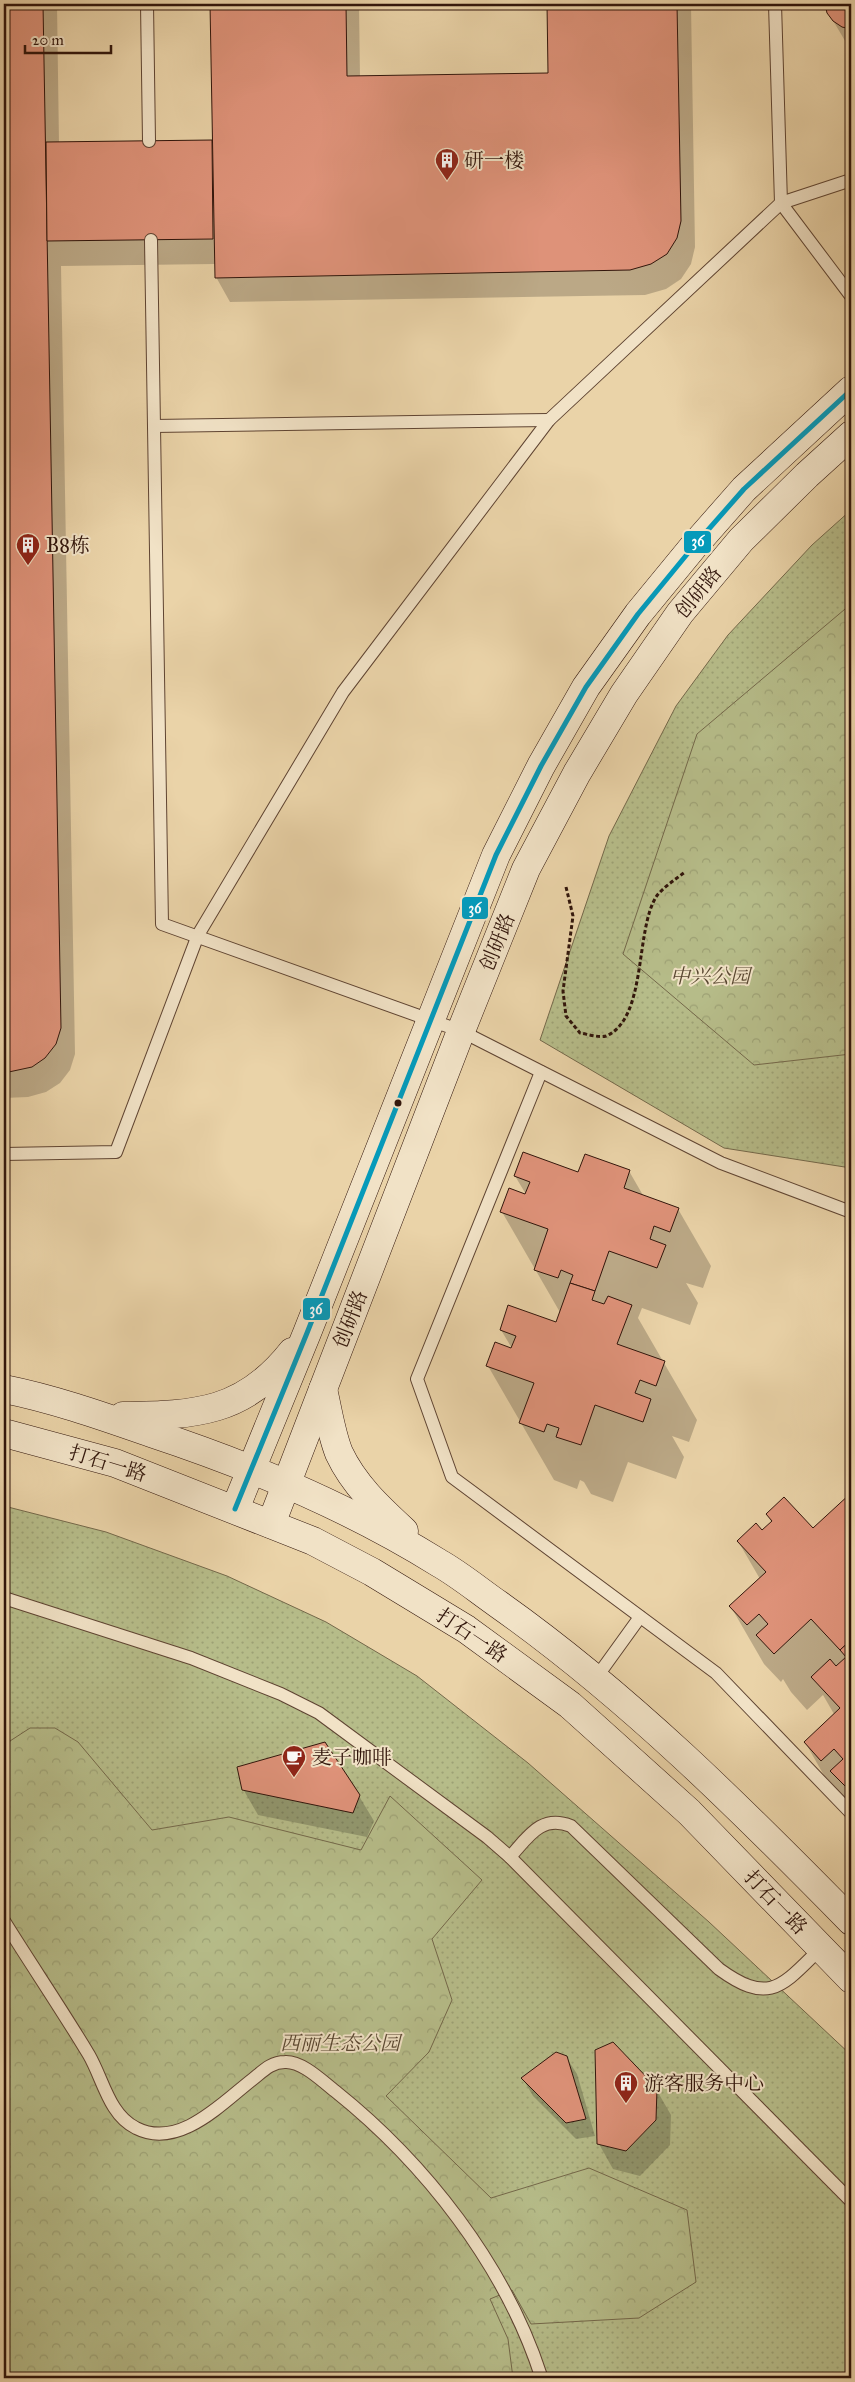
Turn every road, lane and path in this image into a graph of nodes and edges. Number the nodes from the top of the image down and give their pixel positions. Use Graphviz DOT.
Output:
graph roads {
  1 [pos="147,4"];
  2 [pos="775,4"];
  3 [pos="150,141"];
  4 [pos="851,180"];
  5 [pos="781,203"];
  6 [pos="151,240"];
  7 [pos="851,296"];
  8 [pos="851,390"];
  9 [pos="549,420"];
  10 [pos="154,426"];
  11 [pos="851,435"];
  12 [pos="685,872"];
  13 [pos="566,887"];
  14 [pos="198,935"];
  15 [pos="430,1019"];
  16 [pos="461,1031"];
  17 [pos="541,1072"];
  18 [pos="4,1154"];
  19 [pos="851,1212"];
  20 [pos="307,1333"];
  21 [pos="323,1388"];
  22 [pos="4,1389"];
  23 [pos="100,1416"];
  24 [pos="4,1433"];
  25 [pos="250,1469"];
  26 [pos="287,1485"];
  27 [pos="235,1509"];
  28 [pos="271,1524"];
  29 [pos="441,1564"];
  30 [pos="4,1598"];
  31 [pos="640,1617"];
  32 [pos="596,1678"];
  33 [pos="851,1813"];
  34 [pos="510,1857"];
  35 [pos="4,1921"];
  36 [pos="851,1921"];
  37 [pos="821,1948"];
  38 [pos="851,1979"];
  39 [pos="851,2201"];
  40 [pos="539,2378"];
  1 -- 3 [label="lane"];
  2 -- 5 [label="lane"];
  4 -- 5 [label="lane"];
  5 -- 7 [label="lane"];
  5 -- 9 [label="lane"];
  6 -- 10 [label="lane"];
  8 -- 15 [label="main road, 创研路"];
  9 -- 10 [label="lane"];
  9 -- 14 [label="lane"];
  10 -- 14 [label="lane"];
  11 -- 16 [label="main road, 创研路"];
  12 -- 13 [label="path"];
  14 -- 15 [label="lane"];
  14 -- 18 [label="lane"];
  15 -- 16 [label="lane"];
  15 -- 20 [label="main road, 创研路"];
  16 -- 17 [label="lane"];
  16 -- 21 [label="main road, 创研路"];
  17 -- 19 [label="lane"];
  17 -- 31 [label="lane"];
  20 -- 23 [label="main road"];
  20 -- 25 [label="main road, 创研路"];
  21 -- 26 [label="main road, 创研路"];
  21 -- 29 [label="main road"];
  22 -- 23 [label="main road, 打石一路"];
  23 -- 25 [label="main road, 打石一路"];
  24 -- 27 [label="main road, 打石一路"];
  25 -- 26 [label="main road, 打石一路"];
  25 -- 27 [label="main road, 创研路"];
  26 -- 28 [label="main road, 创研路"];
  26 -- 29 [label="main road, 打石一路"];
  27 -- 28 [label="main road, 打石一路"];
  28 -- 37 [label="main road, 打石一路"];
  29 -- 32 [label="main road, 打石一路"];
  30 -- 34 [label="lane"];
  31 -- 32 [label="lane"];
  31 -- 33 [label="lane"];
  32 -- 36 [label="main road, 打石一路"];
  34 -- 37 [label="lane"];
  34 -- 39 [label="lane"];
  35 -- 40 [label="lane"];
  37 -- 38 [label="main road, 打石一路"];
}
